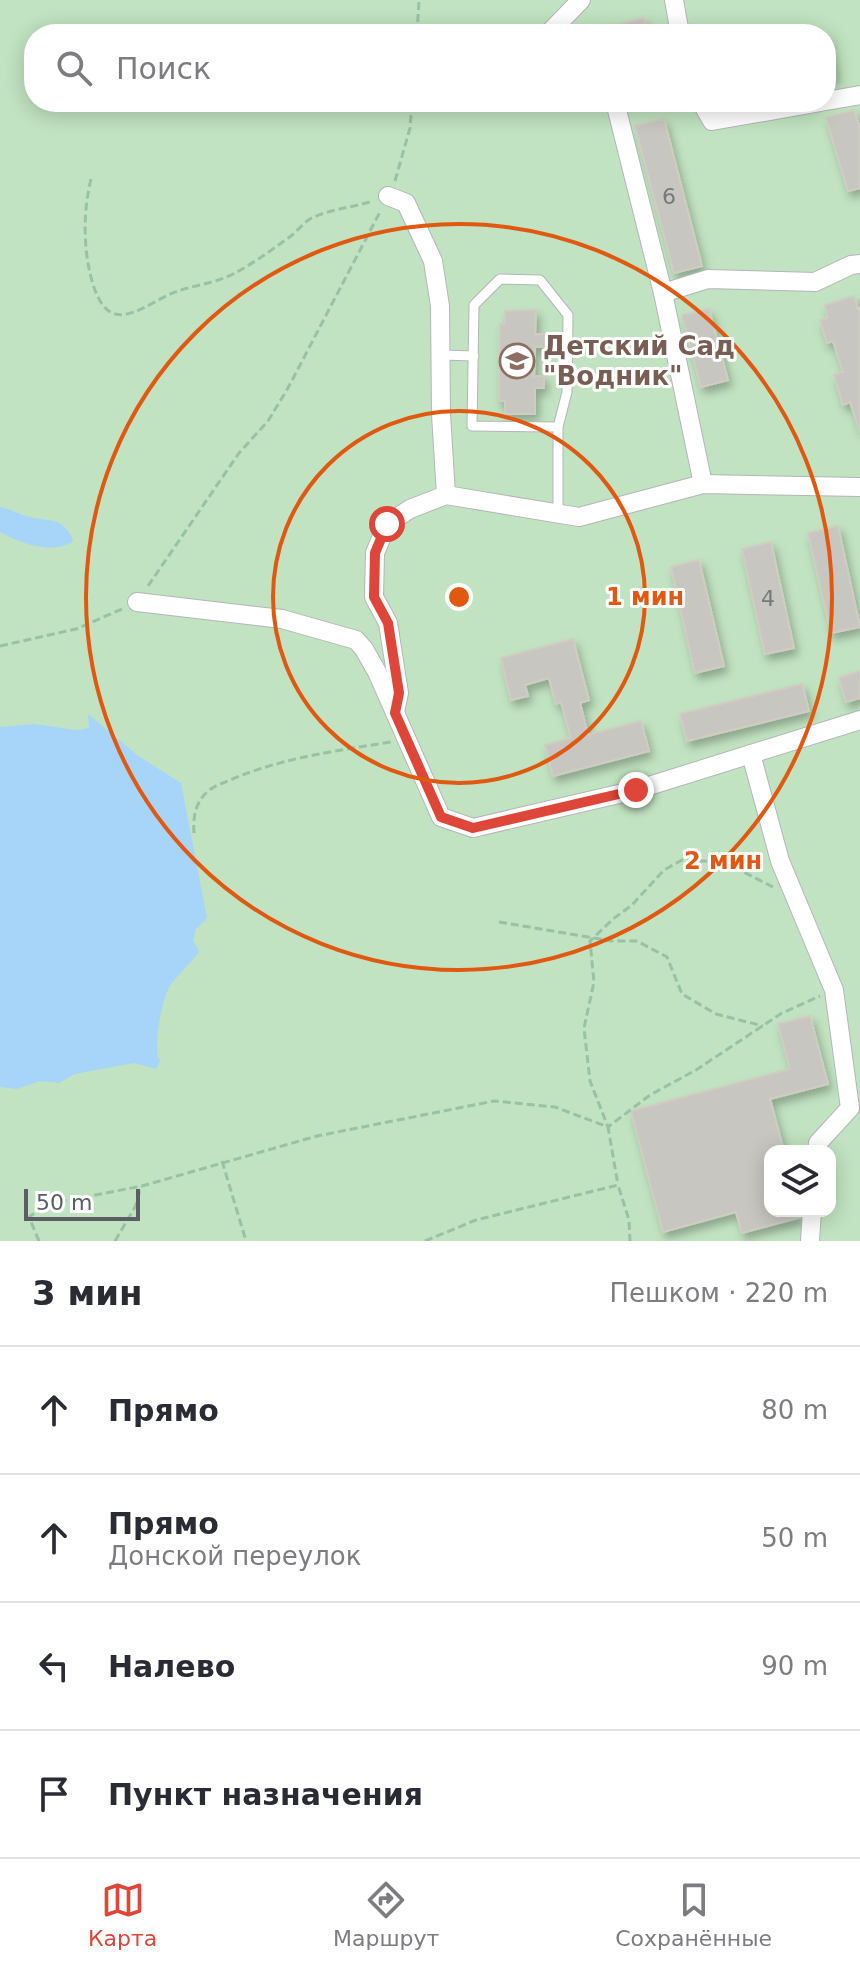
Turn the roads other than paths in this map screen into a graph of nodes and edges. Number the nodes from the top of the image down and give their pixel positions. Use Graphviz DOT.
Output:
graph roads {
  1 [pos="581,0"];
  2 [pos="674,0"];
  3 [pos="558,24"];
  4 [pos="678,24"];
  5 [pos="860,95"];
  6 [pos="836,100"];
  7 [pos="618,112"];
  8 [pos="707,112"];
  9 [pos="765,112"];
  10 [pos="388,196"];
  11 [pos="860,264"];
  12 [pos="663,293"];
  13 [pos="441,355"];
  14 [pos="474,356"];
  15 [pos="558,427"];
  16 [pos="703,484"];
  17 [pos="860,487"];
  18 [pos="446,495"];
  19 [pos="558,512"];
  20 [pos="137,602"];
  21 [pos="395,713"];
  22 [pos="860,720"];
  23 [pos="751,754"];
  24 [pos="818,1145"];
  25 [pos="812,1217"];
  26 [pos="810,1241"];
  1 -- 3 [label="street"];
  2 -- 4 [label="street"];
  5 -- 6 [label="street"];
  7 -- 12 [label="street"];
  8 -- 9 [label="street"];
  10 -- 13 [label="street"];
  11 -- 12 [label="street"];
  12 -- 16 [label="street"];
  13 -- 14 [label="lane"];
  13 -- 18 [label="street"];
  14 -- 15 [label="lane"];
  14 -- 15 [label="lane"];
  15 -- 19 [label="lane"];
  16 -- 17 [label="street"];
  16 -- 19 [label="street"];
  18 -- 19 [label="street"];
  18 -- 21 [label="street"];
  20 -- 21 [label="street"];
  21 -- 23 [label="street"];
  22 -- 23 [label="street"];
  23 -- 24 [label="street"];
  25 -- 26 [label="street"];
}
